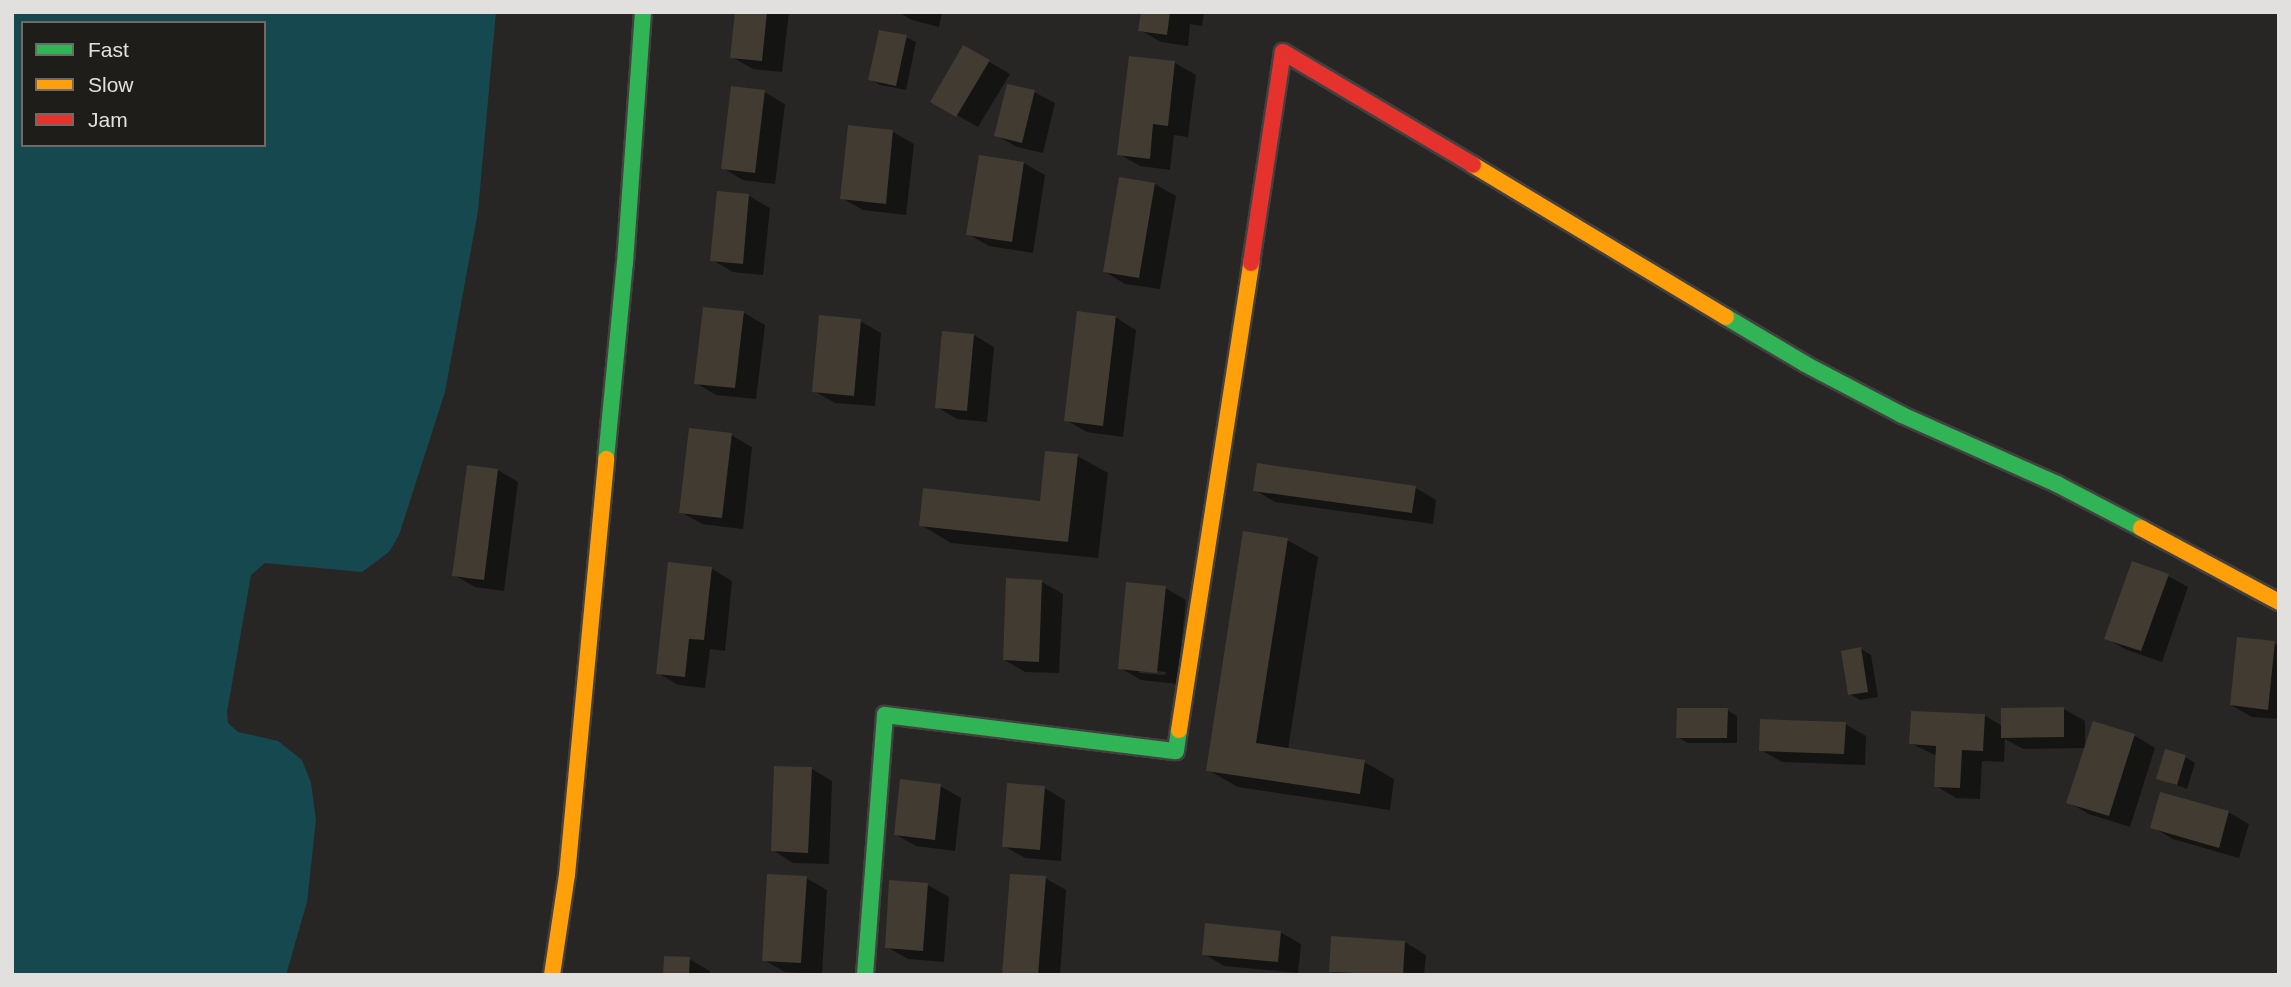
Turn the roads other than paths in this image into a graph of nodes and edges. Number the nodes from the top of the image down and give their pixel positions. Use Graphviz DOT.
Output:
graph roads {
  1 [pos="643,12"];
  2 [pos="2279,602"];
  3 [pos="552,975"];
  4 [pos="865,975"];
  1 -- 3 [label="street"];
  2 -- 4 [label="street"];
}
